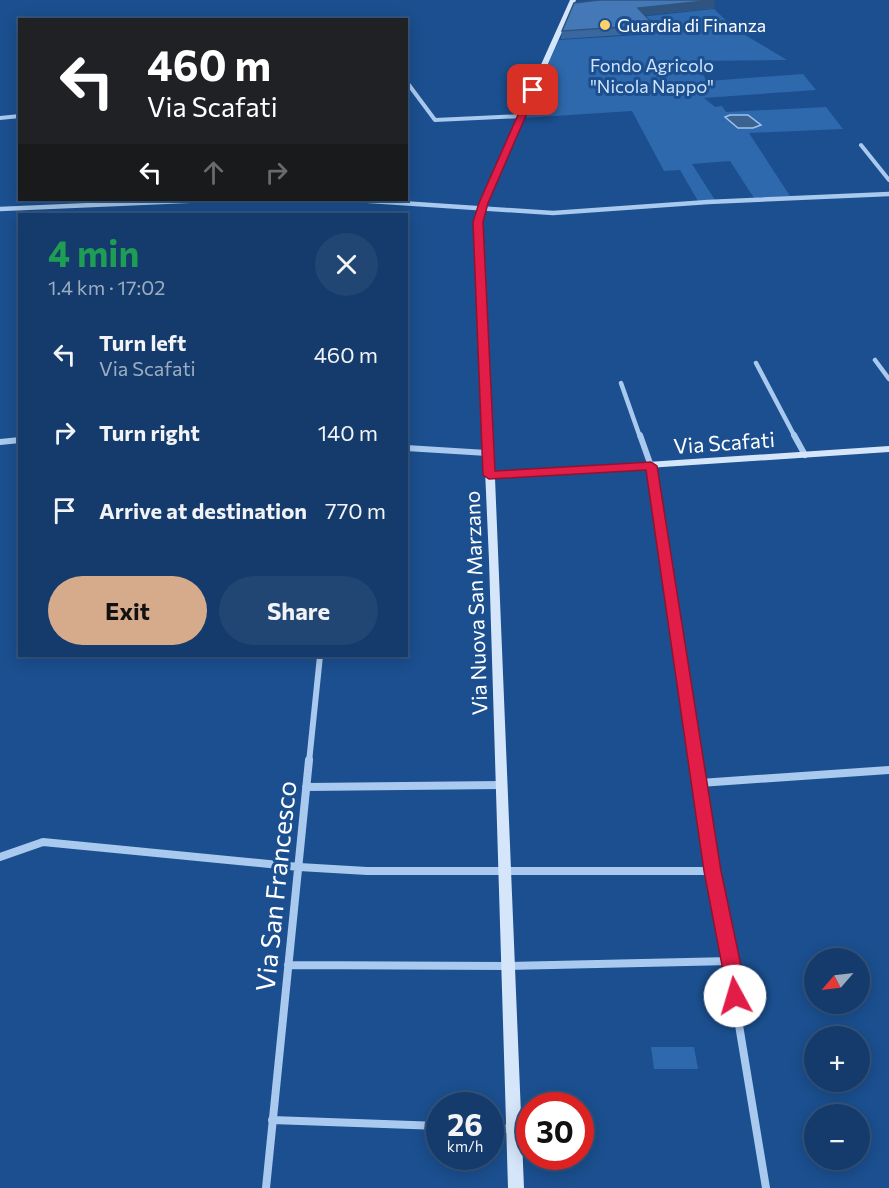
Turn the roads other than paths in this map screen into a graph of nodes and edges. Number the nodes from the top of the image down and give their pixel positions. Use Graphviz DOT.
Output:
graph roads {
  1 [pos="573,0"];
  2 [pos="408,84"];
  3 [pos="18,116"];
  4 [pos="0,118"];
  5 [pos="521,120"];
  6 [pos="861,145"];
  7 [pos="889,180"];
  8 [pos="889,194"];
  9 [pos="185,201"];
  10 [pos="371,201"];
  11 [pos="482,208"];
  12 [pos="0,209"];
  13 [pos="874,360"];
  14 [pos="756,363"];
  15 [pos="889,379"];
  16 [pos="621,383"];
  17 [pos="18,440"];
  18 [pos="0,442"];
  19 [pos="408,448"];
  20 [pos="889,449"];
  21 [pos="487,453"];
  22 [pos="805,455"];
  23 [pos="651,466"];
  24 [pos="489,475"];
  25 [pos="320,657"];
  26 [pos="889,770"];
  27 [pos="700,783"];
  28 [pos="501,785"];
  29 [pos="306,787"];
  30 [pos="0,857"];
  31 [pos="299,867"];
  32 [pos="504,871"];
  33 [pos="713,871"];
  34 [pos="731,961"];
  35 [pos="288,965"];
  36 [pos="508,966"];
  37 [pos="272,1120"];
  38 [pos="426,1126"];
  39 [pos="504,1129"];
  40 [pos="514,1129"];
  41 [pos="266,1188"];
  42 [pos="516,1188"];
  43 [pos="766,1188"];
  1 -- 5 [label="street, Via Nuova San Marzano"];
  2 -- 5 [label="street"];
  3 -- 4 [label="street"];
  5 -- 11 [label="street, Via Nuova San Marzano"];
  6 -- 7 [label="street"];
  8 -- 11 [label="street"];
  9 -- 12 [label="street"];
  10 -- 11 [label="street"];
  11 -- 21 [label="street, Via Nuova San Marzano"];
  13 -- 15 [label="street"];
  14 -- 22 [label="street"];
  16 -- 23 [label="street"];
  17 -- 18 [label="street"];
  19 -- 21 [label="street"];
  20 -- 22 [label="street, Via Scafati"];
  21 -- 24 [label="street, Via Nuova San Marzano"];
  22 -- 23 [label="street, Via Scafati"];
  23 -- 24 [label="street, Via Scafati"];
  23 -- 27 [label="street"];
  24 -- 28 [label="street, Via Nuova San Marzano"];
  25 -- 29 [label="street, Via San Francesco"];
  26 -- 27 [label="street"];
  27 -- 33 [label="street"];
  28 -- 29 [label="street"];
  28 -- 32 [label="street, Via Nuova San Marzano"];
  29 -- 31 [label="street, Via San Francesco"];
  30 -- 31 [label="street"];
  31 -- 32 [label="street"];
  31 -- 35 [label="street, Via San Francesco"];
  32 -- 33 [label="street"];
  32 -- 36 [label="street, Via Nuova San Marzano"];
  33 -- 34 [label="street"];
  34 -- 36 [label="street"];
  34 -- 43 [label="street"];
  35 -- 36 [label="street"];
  35 -- 37 [label="street, Via San Francesco"];
  36 -- 40 [label="street, Via Nuova San Marzano"];
  37 -- 38 [label="street"];
  37 -- 41 [label="street, Via San Francesco"];
  39 -- 40 [label="street"];
  40 -- 42 [label="street, Via Nuova San Marzano"];
}
